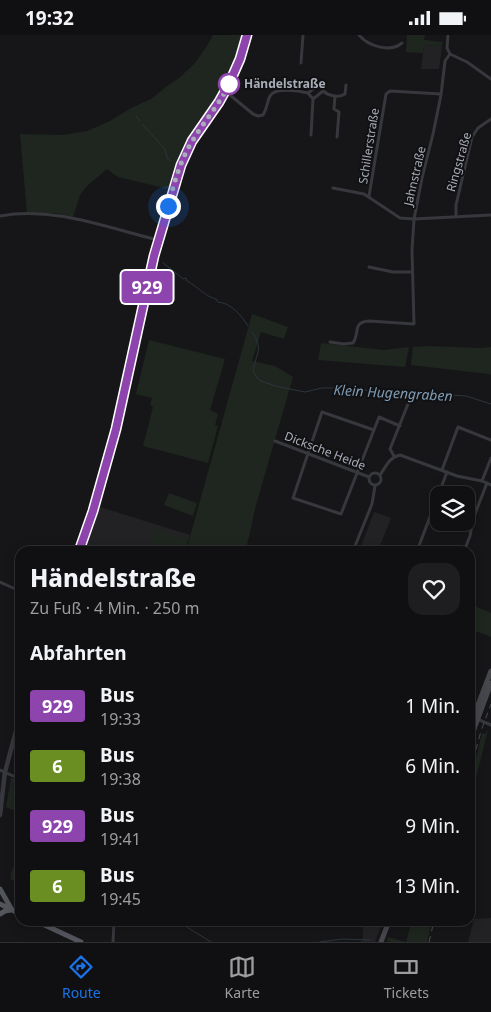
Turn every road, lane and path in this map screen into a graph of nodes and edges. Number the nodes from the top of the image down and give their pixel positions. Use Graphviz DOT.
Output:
graph roads {
  1 [pos="247,35"];
  2 [pos="303,35"];
  3 [pos="359,35"];
  4 [pos="448,35"];
  5 [pos="402,43"];
  6 [pos="450,54"];
  7 [pos="301,63"];
  8 [pos="491,79"];
  9 [pos="346,85"];
  10 [pos="225,91"];
  11 [pos="323,91"];
  12 [pos="308,93"];
  13 [pos="441,95"];
  14 [pos="335,96"];
  15 [pos="313,99"];
  16 [pos="491,119"];
  17 [pos="311,135"];
  18 [pos="337,137"];
  19 [pos="333,188"];
  20 [pos="369,196"];
  21 [pos="491,215"];
  22 [pos="0,216"];
  23 [pos="456,216"];
  24 [pos="414,219"];
  25 [pos="158,240"];
  26 [pos="369,267"];
  27 [pos="412,272"];
  28 [pos="330,342"];
  29 [pos="408,404"];
  30 [pos="400,425"];
  31 [pos="374,430"];
  32 [pos="491,440"];
  33 [pos="275,441"];
  34 [pos="307,453"];
  35 [pos="394,456"];
  36 [pos="491,458"];
  37 [pos="442,470"];
  38 [pos="447,472"];
  39 [pos="358,473"];
  40 [pos="380,475"];
  41 [pos="369,477"];
  42 [pos="482,481"];
  43 [pos="489,484"];
  44 [pos="376,486"];
  45 [pos="80,546"];
  46 [pos="355,546"];
  47 [pos="419,546"];
  48 [pos="466,546"];
  49 [pos="0,582"];
  50 [pos="15,589"];
  51 [pos="491,671"];
  52 [pos="491,683"];
  53 [pos="475,715"];
  54 [pos="475,716"];
  55 [pos="475,718"];
  56 [pos="491,725"];
  57 [pos="15,731"];
  58 [pos="2,771"];
  59 [pos="15,777"];
  60 [pos="0,815"];
  61 [pos="0,889"];
  62 [pos="0,904"];
  63 [pos="12,909"];
  64 [pos="15,911"];
  65 [pos="0,914"];
  66 [pos="47,926"];
  67 [pos="114,926"];
  68 [pos="386,926"];
  69 [pos="81,942"];
  70 [pos="113,942"];
  71 [pos="381,942"];
  1 -- 10 [label="street"];
  2 -- 7 [label="street"];
  3 -- 5 [label="street"];
  4 -- 6 [label="street, Jahnstraße"];
  6 -- 8 [label="street"];
  6 -- 13 [label="street, Jahnstraße"];
  9 -- 14 [label="street"];
  10 -- 12 [label="street"];
  10 -- 25 [label="street"];
  11 -- 12 [label="street"];
  11 -- 14 [label="street"];
  11 -- 15 [label="street"];
  12 -- 15 [label="street"];
  13 -- 20 [label="street, Schillerstraße"];
  13 -- 24 [label="street, Jahnstraße"];
  14 -- 18 [label="street"];
  15 -- 17 [label="street"];
  16 -- 23 [label="street, Ringstraße"];
  19 -- 20 [label="street, Schillerstraße"];
  20 -- 24 [label="street, Schillerstraße"];
  21 -- 23 [label="street"];
  22 -- 25 [label="street"];
  23 -- 24 [label="street"];
  24 -- 27 [label="street, Jahnstraße"];
  25 -- 45 [label="street"];
  26 -- 27 [label="street"];
  27 -- 28 [label="street, Jahnstraße"];
  29 -- 30 [label="street"];
  30 -- 31 [label="street"];
  30 -- 35 [label="street"];
  31 -- 34 [label="street"];
  31 -- 39 [label="street"];
  32 -- 37 [label="street"];
  33 -- 34 [label="street, Dicksche Heide"];
  34 -- 39 [label="street, Dicksche Heide"];
  34 -- 39 [label="street"];
  35 -- 37 [label="street"];
  35 -- 40 [label="street"];
  36 -- 42 [label="street"];
  37 -- 38 [label="street"];
  38 -- 42 [label="street"];
  38 -- 47 [label="street"];
  39 -- 41 [label="street, Dicksche Heide"];
  40 -- 41 [label="street, Dicksche Heide"];
  40 -- 44 [label="street, Dicksche Heide"];
  41 -- 44 [label="street, Dicksche Heide"];
  42 -- 43 [label="street"];
  43 -- 48 [label="street"];
  44 -- 46 [label="street, Dicksche Heide"];
  49 -- 50 [label="street"];
  51 -- 53 [label="main road"];
  52 -- 54 [label="main road"];
  55 -- 56 [label="street"];
  57 -- 58 [label="street"];
  58 -- 59 [label="street"];
  58 -- 60 [label="street"];
  61 -- 63 [label="main road"];
  62 -- 63 [label="main road"];
  63 -- 64 [label="main road"];
  63 -- 65 [label="main road"];
  66 -- 69 [label="main road"];
  67 -- 70 [label="street"];
  68 -- 71 [label="main road"];
}
